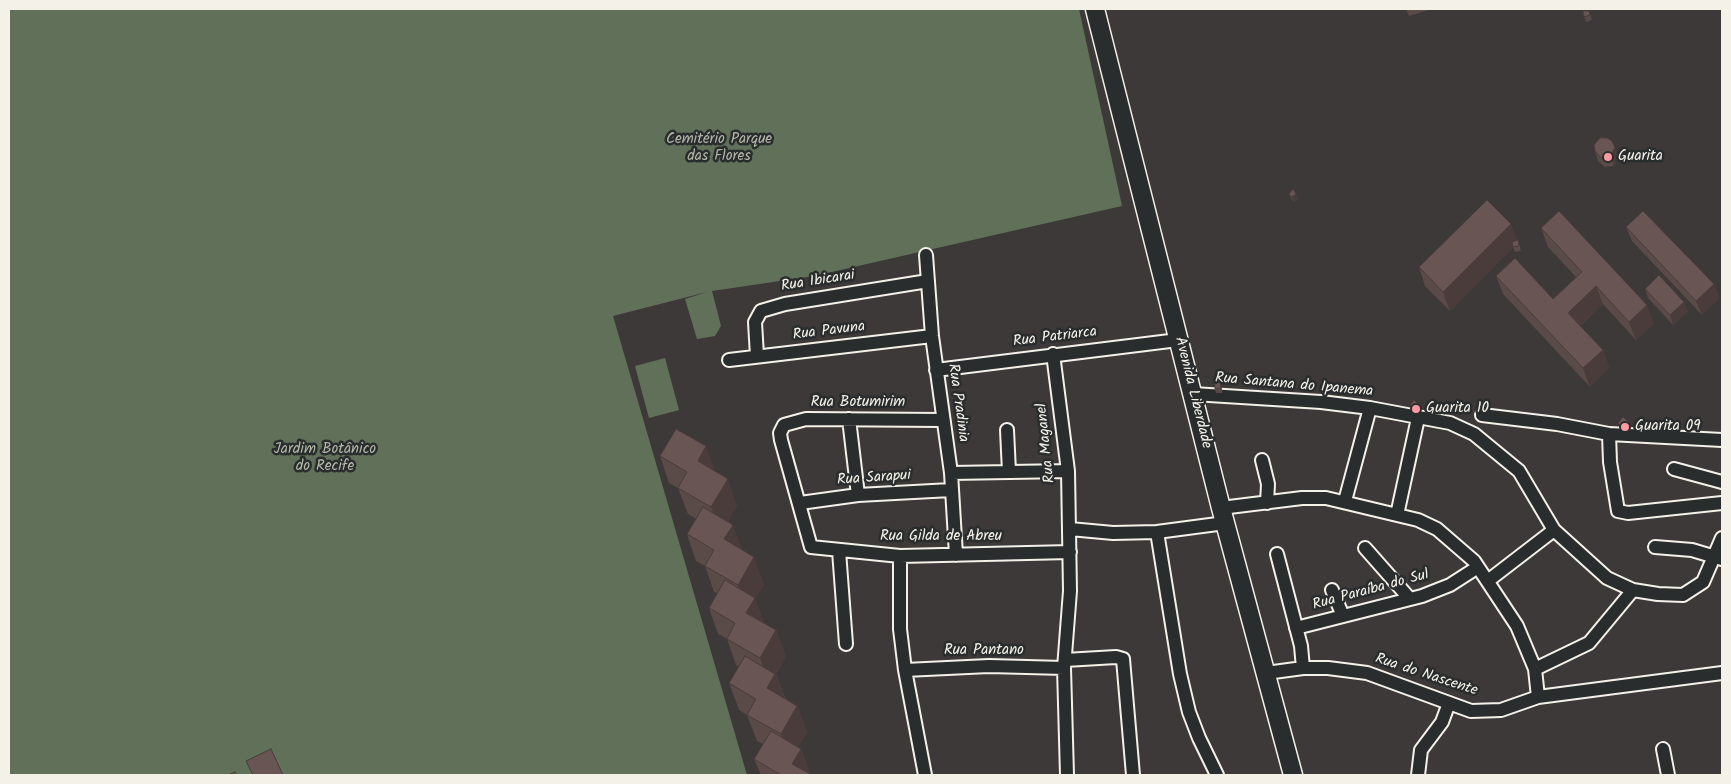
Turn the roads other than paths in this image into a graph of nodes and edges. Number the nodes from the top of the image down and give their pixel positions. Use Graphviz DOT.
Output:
graph roads {
  1 [pos="1096,9"];
  2 [pos="926,255"];
  3 [pos="928,281"];
  4 [pos="932,336"];
  5 [pos="1178,340"];
  6 [pos="1052,354"];
  7 [pos="757,356"];
  8 [pos="729,360"];
  9 [pos="936,370"];
  10 [pos="1193,394"];
  11 [pos="1370,408"];
  12 [pos="1482,415"];
  13 [pos="1418,418"];
  14 [pos="849,419"];
  15 [pos="942,420"];
  16 [pos="1007,430"];
  17 [pos="1609,434"];
  18 [pos="1722,440"];
  19 [pos="1262,460"];
  20 [pos="1674,469"];
  21 [pos="1009,472"];
  22 [pos="1068,472"];
  23 [pos="951,473"];
  24 [pos="1722,482"];
  25 [pos="951,490"];
  26 [pos="858,496"];
  27 [pos="1344,501"];
  28 [pos="800,503"];
  29 [pos="1267,503"];
  30 [pos="1722,504"];
  31 [pos="1397,515"];
  32 [pos="1223,516"];
  33 [pos="1070,529"];
  34 [pos="1554,530"];
  35 [pos="1156,532"];
  36 [pos="1722,538"];
  37 [pos="1655,547"];
  38 [pos="1365,548"];
  39 [pos="839,551"];
  40 [pos="1070,552"];
  41 [pos="1277,554"];
  42 [pos="956,555"];
  43 [pos="900,556"];
  44 [pos="1718,558"];
  45 [pos="1478,567"];
  46 [pos="1489,580"];
  47 [pos="1332,590"];
  48 [pos="1633,590"];
  49 [pos="1410,599"];
  50 [pos="1342,616"];
  51 [pos="1296,628"];
  52 [pos="846,644"];
  53 [pos="1065,664"];
  54 [pos="1303,668"];
  55 [pos="1535,669"];
  56 [pos="905,670"];
  57 [pos="1266,673"];
  58 [pos="1722,673"];
  59 [pos="1538,697"];
  60 [pos="1449,703"];
  61 [pos="1664,749"];
  62 [pos="925,775"];
  63 [pos="1067,775"];
  64 [pos="1133,775"];
  65 [pos="1217,775"];
  66 [pos="1293,775"];
  67 [pos="1418,775"];
  68 [pos="1668,775"];
  1 -- 5 [label="main road, Avenida Liberdade"];
  2 -- 3 [label="street, Rua Pradinia"];
  3 -- 4 [label="street, Rua Pradinia"];
  3 -- 7 [label="street, Rua Ibicarai"];
  4 -- 7 [label="street, Rua Pavuna"];
  4 -- 9 [label="street, Rua Pradinia"];
  5 -- 6 [label="street, Rua Patriarca"];
  5 -- 10 [label="main road, Avenida Liberdade"];
  6 -- 9 [label="street, Rua Patriarca"];
  6 -- 22 [label="street, Rua Maganel"];
  7 -- 8 [label="street, Rua Pavuna"];
  9 -- 15 [label="street, Rua Pradinia"];
  10 -- 11 [label="street, Rua Santana do Ipanema"];
  10 -- 32 [label="main road, Avenida Liberdade"];
  11 -- 13 [label="street, Rua Santana do Ipanema"];
  11 -- 27 [label="street"];
  12 -- 17 [label="street"];
  13 -- 31 [label="street"];
  13 -- 34 [label="street, Rua Santana do Ipanema"];
  14 -- 15 [label="street, Rua Botumirim"];
  14 -- 26 [label="street"];
  14 -- 28 [label="street, Rua Botumirim"];
  15 -- 23 [label="street, Rua Pradinia"];
  16 -- 21 [label="street"];
  17 -- 18 [label="street"];
  17 -- 30 [label="street"];
  19 -- 29 [label="street"];
  20 -- 24 [label="street"];
  21 -- 22 [label="street"];
  21 -- 23 [label="street"];
  22 -- 33 [label="street, Rua Maganel"];
  23 -- 25 [label="street, Rua Pradinia"];
  25 -- 26 [label="street, Rua Sarapui"];
  25 -- 42 [label="street, Rua Pradinia"];
  26 -- 28 [label="street, Rua Sarapui"];
  27 -- 29 [label="street"];
  27 -- 31 [label="street"];
  28 -- 39 [label="street, Rua Gilda de Abreu"];
  29 -- 32 [label="street"];
  31 -- 45 [label="street"];
  32 -- 35 [label="street"];
  32 -- 57 [label="main road, Avenida Liberdade"];
  33 -- 35 [label="street"];
  33 -- 40 [label="street, Rua Maganel"];
  34 -- 46 [label="street"];
  34 -- 48 [label="street, Rua Santana do Ipanema"];
  35 -- 65 [label="street"];
  36 -- 44 [label="street, Rua Santana do Ipanema"];
  37 -- 44 [label="street"];
  38 -- 49 [label="street"];
  39 -- 43 [label="street, Rua Gilda de Abreu"];
  39 -- 52 [label="street"];
  40 -- 42 [label="street, Rua Gilda de Abreu"];
  40 -- 53 [label="street, Rua Maganel"];
  41 -- 51 [label="street"];
  42 -- 43 [label="street, Rua Gilda de Abreu"];
  43 -- 56 [label="street"];
  44 -- 48 [label="street, Rua Santana do Ipanema"];
  45 -- 46 [label="street"];
  45 -- 49 [label="street, Rua Paraíba do Sul"];
  46 -- 55 [label="street"];
  47 -- 50 [label="street"];
  48 -- 55 [label="street"];
  49 -- 50 [label="street, Rua Paraíba do Sul"];
  50 -- 51 [label="street, Rua Paraíba do Sul"];
  51 -- 54 [label="street"];
  53 -- 56 [label="street, Rua Pantano"];
  53 -- 63 [label="street, Rua Maganel"];
  53 -- 64 [label="street, Rua Pantano"];
  54 -- 57 [label="street, Rua do Nascente"];
  54 -- 60 [label="street, Rua do Nascente"];
  55 -- 59 [label="street"];
  56 -- 62 [label="street"];
  57 -- 66 [label="main road, Avenida Liberdade"];
  58 -- 59 [label="street, Rua do Nascente"];
  59 -- 60 [label="street, Rua do Nascente"];
  60 -- 67 [label="street"];
  61 -- 68 [label="street"];
}
